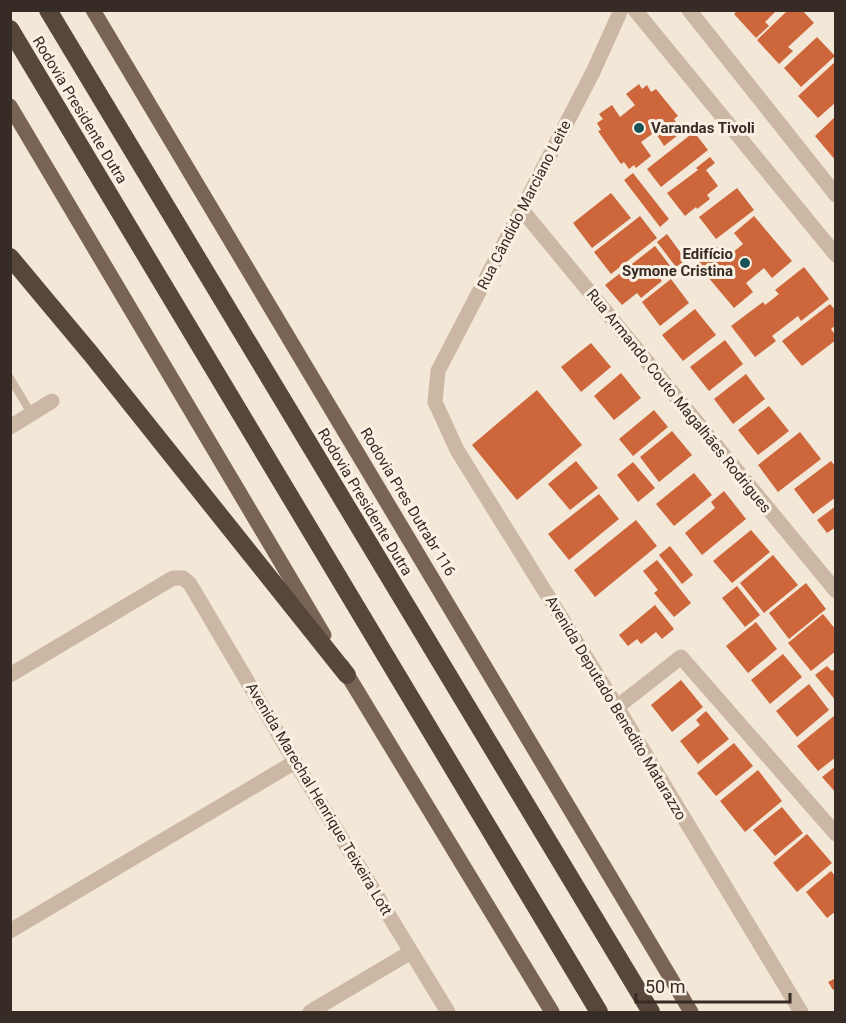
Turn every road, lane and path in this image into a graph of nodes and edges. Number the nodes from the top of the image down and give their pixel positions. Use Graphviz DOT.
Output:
graph roads {
  1 [pos="48,10"];
  2 [pos="93,10"];
  3 [pos="621,10"];
  4 [pos="634,10"];
  5 [pos="689,10"];
  6 [pos="10,29"];
  7 [pos="10,106"];
  8 [pos="836,195"];
  9 [pos="522,210"];
  10 [pos="836,255"];
  11 [pos="10,257"];
  12 [pos="10,378"];
  13 [pos="52,401"];
  14 [pos="435,402"];
  15 [pos="31,413"];
  16 [pos="10,426"];
  17 [pos="836,591"];
  18 [pos="10,675"];
  19 [pos="347,675"];
  20 [pos="617,707"];
  21 [pos="295,762"];
  22 [pos="836,834"];
  23 [pos="10,931"];
  24 [pos="411,952"];
  25 [pos="310,1012"];
  26 [pos="448,1012"];
  27 [pos="552,1012"];
  28 [pos="599,1012"];
  29 [pos="651,1012"];
  30 [pos="691,1012"];
  31 [pos="801,1012"];
  1 -- 29 [label="highway, Rodovia Presidente Dutra"];
  2 -- 30 [label="main road, Rodovia Pres Dutrabr 116"];
  3 -- 9 [label="street, Rua Cândido Marciano Leite"];
  4 -- 10 [label="street"];
  5 -- 8 [label="street"];
  6 -- 28 [label="highway, Rodovia Presidente Dutra"];
  7 -- 19 [label="main road"];
  9 -- 14 [label="street, Rua Cândido Marciano Leite"];
  9 -- 17 [label="street, Rua Armando Couto Magalhães Rodrigues"];
  11 -- 19 [label="highway"];
  12 -- 15 [label="lane"];
  13 -- 15 [label="street"];
  14 -- 20 [label="street, Avenida Deputado Benedito Matarazzo"];
  15 -- 16 [label="street"];
  18 -- 21 [label="street, Avenida Marechal Henrique Teixeira Lott"];
  19 -- 27 [label="main road"];
  20 -- 22 [label="street"];
  20 -- 31 [label="street, Avenida Deputado Benedito Matarazzo"];
  21 -- 23 [label="street"];
  21 -- 24 [label="street, Avenida Marechal Henrique Teixeira Lott"];
  24 -- 25 [label="street"];
  24 -- 26 [label="street, Avenida Marechal Henrique Teixeira Lott"];
}
